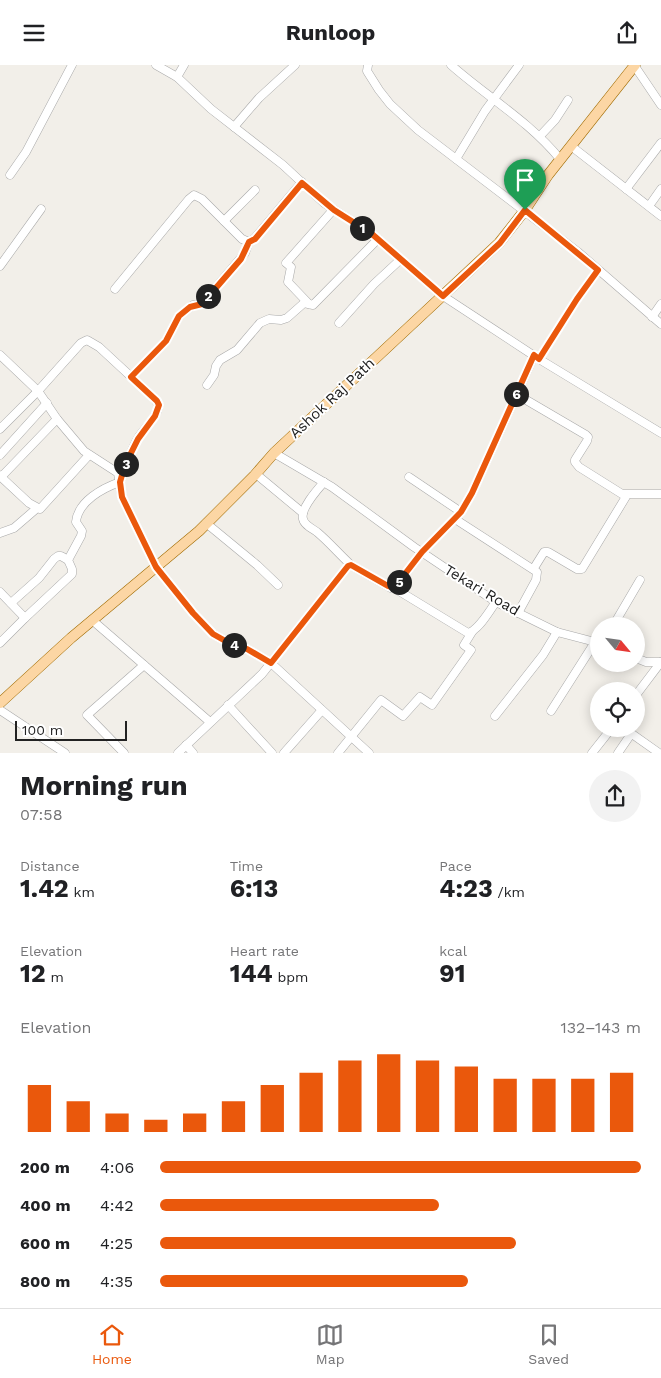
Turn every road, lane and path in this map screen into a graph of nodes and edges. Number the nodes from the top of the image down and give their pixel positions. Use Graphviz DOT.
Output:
graph roads {
  1 [pos="72,65"];
  2 [pos="156,65"];
  3 [pos="184,65"];
  4 [pos="295,65"];
  5 [pos="368,65"];
  6 [pos="451,65"];
  7 [pos="519,65"];
  8 [pos="634,65"];
  9 [pos="461,68"];
  10 [pos="177,77"];
  11 [pos="494,98"];
  12 [pos="568,100"];
  13 [pos="661,105"];
  14 [pos="234,127"];
  15 [pos="540,136"];
  16 [pos="661,143"];
  17 [pos="571,146"];
  18 [pos="456,159"];
  19 [pos="560,159"];
  20 [pos="10,175"];
  21 [pos="302,183"];
  22 [pos="626,189"];
  23 [pos="661,189"];
  24 [pos="255,190"];
  25 [pos="649,206"];
  26 [pos="41,209"];
  27 [pos="334,210"];
  28 [pos="525,210"];
  29 [pos="661,216"];
  30 [pos="224,221"];
  31 [pos="378,239"];
  32 [pos="249,242"];
  33 [pos="401,259"];
  34 [pos="0,266"];
  35 [pos="598,270"];
  36 [pos="115,289"];
  37 [pos="443,296"];
  38 [pos="309,304"];
  39 [pos="661,304"];
  40 [pos="652,317"];
  41 [pos="339,323"];
  42 [pos="661,324"];
  43 [pos="0,355"];
  44 [pos="537,357"];
  45 [pos="131,377"];
  46 [pos="207,385"];
  47 [pos="38,391"];
  48 [pos="516,394"];
  49 [pos="47,403"];
  50 [pos="57,419"];
  51 [pos="0,429"];
  52 [pos="661,433"];
  53 [pos="274,453"];
  54 [pos="0,455"];
  55 [pos="89,455"];
  56 [pos="256,474"];
  57 [pos="0,476"];
  58 [pos="409,477"];
  59 [pos="120,482"];
  60 [pos="324,483"];
  61 [pos="661,494"];
  62 [pos="627,495"];
  63 [pos="36,509"];
  64 [pos="461,512"];
  65 [pos="303,513"];
  66 [pos="455,519"];
  67 [pos="206,523"];
  68 [pos="0,533"];
  69 [pos="422,552"];
  70 [pos="68,560"];
  71 [pos="351,565"];
  72 [pos="156,567"];
  73 [pos="534,568"];
  74 [pos="640,580"];
  75 [pos="278,585"];
  76 [pos="394,588"];
  77 [pos="0,592"];
  78 [pos="496,602"];
  79 [pos="11,603"];
  80 [pos="518,613"];
  81 [pos="618,617"];
  82 [pos="25,618"];
  83 [pos="92,620"];
  84 [pos="472,632"];
  85 [pos="557,632"];
  86 [pos="590,640"];
  87 [pos="0,643"];
  88 [pos="590,652"];
  89 [pos="645,662"];
  90 [pos="661,662"];
  91 [pos="271,663"];
  92 [pos="144,665"];
  93 [pos="645,683"];
  94 [pos="0,703"];
  95 [pos="228,705"];
  96 [pos="0,710"];
  97 [pos="322,710"];
  98 [pos="551,711"];
  99 [pos="494,716"];
  100 [pos="210,722"];
  101 [pos="351,737"];
  102 [pos="605,737"];
  103 [pos="625,737"];
  104 [pos="636,737"];
  105 [pos="186,745"];
  106 [pos="65,753"];
  107 [pos="124,753"];
  108 [pos="178,753"];
  109 [pos="192,753"];
  110 [pos="272,753"];
  111 [pos="284,753"];
  112 [pos="338,753"];
  113 [pos="369,753"];
  114 [pos="592,753"];
  115 [pos="618,753"];
  116 [pos="659,753"];
  1 -- 20 [label="street"];
  2 -- 10 [label="street"];
  3 -- 10 [label="street"];
  4 -- 14 [label="street"];
  5 -- 18 [label="street"];
  6 -- 9 [label="street"];
  7 -- 11 [label="street"];
  8 -- 13 [label="street"];
  8 -- 17 [label="main road, Ashok Raj Path"];
  9 -- 11 [label="street"];
  10 -- 14 [label="street"];
  11 -- 15 [label="street"];
  11 -- 18 [label="street"];
  12 -- 15 [label="street"];
  14 -- 21 [label="street"];
  15 -- 19 [label="street"];
  16 -- 22 [label="street"];
  17 -- 19 [label="main road, Ashok Raj Path"];
  17 -- 22 [label="street"];
  18 -- 28 [label="street"];
  19 -- 28 [label="main road, Ashok Raj Path"];
  21 -- 27 [label="street"];
  21 -- 32 [label="street"];
  22 -- 25 [label="street"];
  23 -- 25 [label="street"];
  24 -- 30 [label="street"];
  25 -- 29 [label="street"];
  26 -- 34 [label="street"];
  27 -- 31 [label="street"];
  27 -- 38 [label="street"];
  28 -- 35 [label="street"];
  28 -- 37 [label="main road, Ashok Raj Path"];
  30 -- 32 [label="street"];
  30 -- 36 [label="street"];
  31 -- 33 [label="street"];
  31 -- 38 [label="street"];
  32 -- 45 [label="street"];
  33 -- 37 [label="street"];
  33 -- 41 [label="street"];
  35 -- 40 [label="street"];
  35 -- 44 [label="street"];
  37 -- 44 [label="street"];
  37 -- 53 [label="main road, Ashok Raj Path"];
  38 -- 46 [label="street"];
  39 -- 40 [label="street"];
  40 -- 42 [label="street"];
  43 -- 47 [label="street"];
  44 -- 48 [label="street"];
  44 -- 52 [label="street"];
  45 -- 47 [label="street"];
  45 -- 59 [label="street"];
  47 -- 49 [label="street"];
  47 -- 51 [label="street"];
  48 -- 62 [label="street"];
  48 -- 64 [label="street"];
  49 -- 50 [label="street"];
  49 -- 54 [label="street"];
  50 -- 55 [label="street"];
  50 -- 57 [label="street"];
  53 -- 56 [label="main road, Ashok Raj Path"];
  53 -- 60 [label="street, Tekari Road"];
  55 -- 59 [label="street"];
  55 -- 63 [label="street"];
  56 -- 65 [label="street"];
  56 -- 67 [label="main road, Ashok Raj Path"];
  57 -- 63 [label="street"];
  58 -- 64 [label="street"];
  59 -- 70 [label="street"];
  59 -- 72 [label="street"];
  60 -- 65 [label="street"];
  60 -- 69 [label="street, Tekari Road"];
  61 -- 62 [label="street"];
  62 -- 73 [label="street"];
  63 -- 68 [label="street"];
  64 -- 66 [label="street"];
  65 -- 71 [label="street"];
  66 -- 69 [label="street"];
  66 -- 73 [label="street"];
  67 -- 72 [label="main road, Ashok Raj Path"];
  67 -- 75 [label="street"];
  69 -- 76 [label="street"];
  69 -- 78 [label="street, Tekari Road"];
  70 -- 79 [label="street"];
  70 -- 82 [label="street"];
  71 -- 76 [label="street"];
  71 -- 91 [label="street"];
  72 -- 83 [label="main road, Ashok Raj Path"];
  72 -- 91 [label="street"];
  73 -- 80 [label="street"];
  74 -- 81 [label="street"];
  76 -- 84 [label="street"];
  77 -- 79 [label="street"];
  78 -- 80 [label="street, Tekari Road"];
  78 -- 84 [label="street"];
  79 -- 82 [label="street"];
  80 -- 85 [label="street, Tekari Road"];
  82 -- 87 [label="street"];
  83 -- 92 [label="street"];
  83 -- 94 [label="main road, Ashok Raj Path"];
  84 -- 101 [label="street"];
  85 -- 86 [label="street, Tekari Road"];
  85 -- 99 [label="street"];
  88 -- 98 [label="street"];
  89 -- 90 [label="street"];
  90 -- 93 [label="street"];
  91 -- 95 [label="street"];
  91 -- 97 [label="street"];
  92 -- 100 [label="street"];
  92 -- 107 [label="street"];
  95 -- 100 [label="street"];
  95 -- 110 [label="street"];
  96 -- 106 [label="street"];
  97 -- 101 [label="street"];
  97 -- 111 [label="street"];
  100 -- 105 [label="street"];
  101 -- 112 [label="street"];
  101 -- 113 [label="street"];
  102 -- 114 [label="street"];
  103 -- 115 [label="street"];
  104 -- 116 [label="street"];
  105 -- 108 [label="street"];
  105 -- 109 [label="street"];
}
